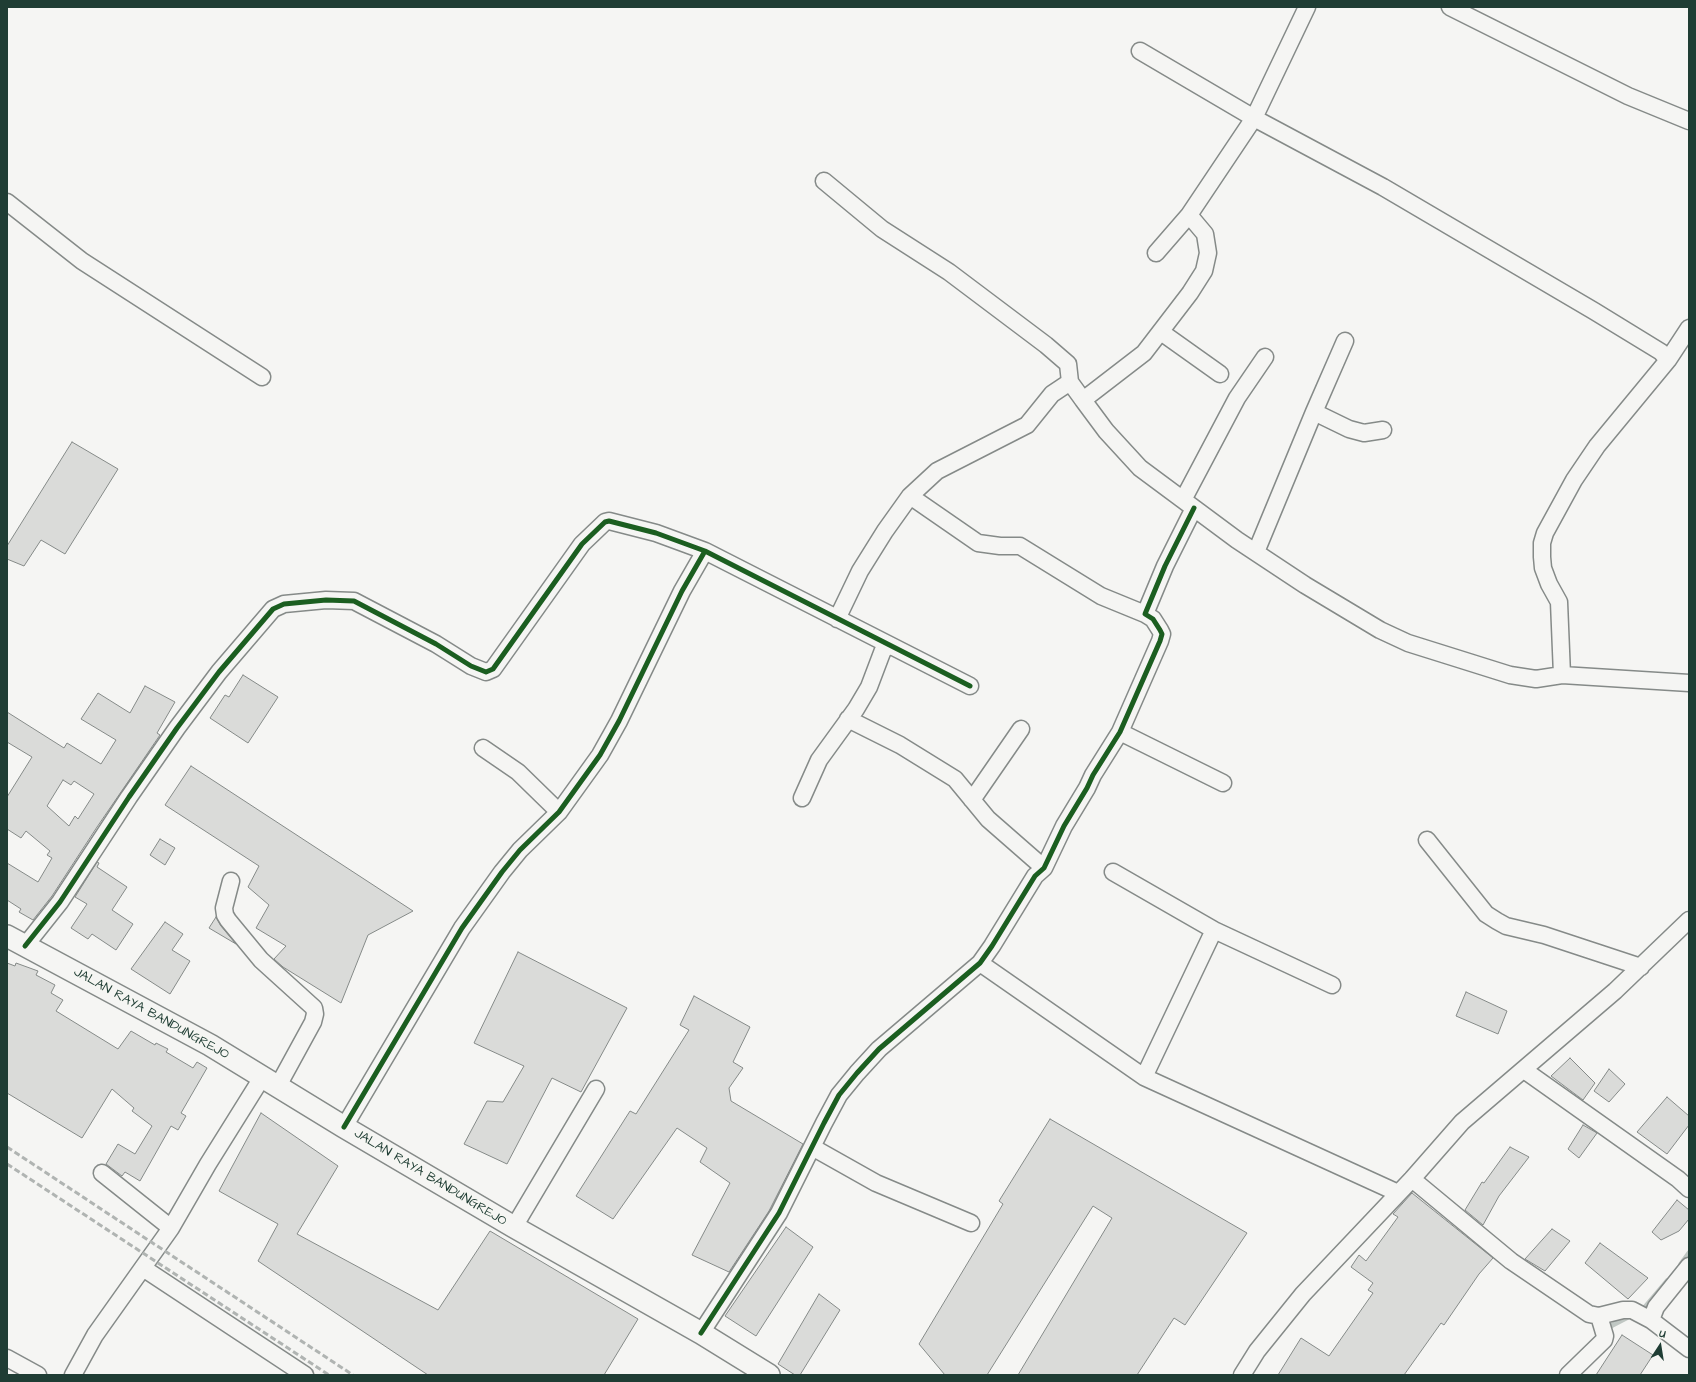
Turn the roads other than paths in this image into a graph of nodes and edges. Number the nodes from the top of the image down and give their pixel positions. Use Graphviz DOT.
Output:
graph roads {
  1 [pos="1307,7"];
  2 [pos="1450,7"];
  3 [pos="1140,51"];
  4 [pos="1254,118"];
  5 [pos="1689,121"];
  6 [pos="824,181"];
  7 [pos="7,202"];
  8 [pos="1189,215"];
  9 [pos="1156,252"];
  10 [pos="1161,332"];
  11 [pos="1686,339"];
  12 [pos="1345,341"];
  13 [pos="1265,356"];
  14 [pos="1668,360"];
  15 [pos="1220,374"];
  16 [pos="262,377"];
  17 [pos="1070,382"];
  18 [pos="1083,400"];
  19 [pos="1314,412"];
  20 [pos="1383,430"];
  21 [pos="910,496"];
  22 [pos="1189,504"];
  23 [pos="705,551"];
  24 [pos="1256,552"];
  25 [pos="1145,614"];
  26 [pos="837,619"];
  27 [pos="889,646"];
  28 [pos="1562,675"];
  29 [pos="1689,683"];
  30 [pos="970,686"];
  31 [pos="848,719"];
  32 [pos="1021,728"];
  33 [pos="1120,732"];
  34 [pos="483,748"];
  35 [pos="1224,782"];
  36 [pos="802,798"];
  37 [pos="972,800"];
  38 [pos="559,812"];
  39 [pos="1427,840"];
  40 [pos="1044,868"];
  41 [pos="1113,872"];
  42 [pos="231,881"];
  43 [pos="1689,920"];
  44 [pos="1214,930"];
  45 [pos="7,936"];
  46 [pos="25,946"];
  47 [pos="980,963"];
  48 [pos="1642,967"];
  49 [pos="1332,985"];
  50 [pos="1524,1070"];
  51 [pos="1144,1077"];
  52 [pos="270,1081"];
  53 [pos="596,1089"];
  54 [pos="344,1127"];
  55 [pos="812,1147"];
  56 [pos="102,1172"];
  57 [pos="1412,1179"];
  58 [pos="1689,1189"];
  59 [pos="1398,1193"];
  60 [pos="971,1222"];
  61 [pos="514,1227"];
  62 [pos="171,1228"];
  63 [pos="1689,1266"];
  64 [pos="143,1268"];
  65 [pos="1642,1315"];
  66 [pos="1602,1325"];
  67 [pos="701,1333"];
  68 [pos="1689,1349"];
  69 [pos="7,1358"];
  70 [pos="38,1375"];
  71 [pos="73,1375"];
  72 [pos="304,1375"];
  73 [pos="769,1375"];
  74 [pos="1242,1375"];
  75 [pos="1568,1375"];
  1 -- 4 [label="street"];
  2 -- 5 [label="street"];
  3 -- 4 [label="street"];
  4 -- 8 [label="street"];
  4 -- 14 [label="street"];
  6 -- 17 [label="street"];
  7 -- 16 [label="street"];
  8 -- 9 [label="street"];
  8 -- 10 [label="street"];
  10 -- 15 [label="street"];
  10 -- 18 [label="street"];
  11 -- 14 [label="street"];
  12 -- 19 [label="street"];
  13 -- 22 [label="street"];
  14 -- 28 [label="street"];
  17 -- 18 [label="street"];
  17 -- 21 [label="street"];
  18 -- 22 [label="street"];
  19 -- 20 [label="street"];
  19 -- 24 [label="street"];
  21 -- 25 [label="street"];
  21 -- 26 [label="street"];
  22 -- 24 [label="street"];
  22 -- 25 [label="street"];
  23 -- 26 [label="street"];
  23 -- 38 [label="street"];
  23 -- 46 [label="street"];
  24 -- 28 [label="street"];
  25 -- 33 [label="street"];
  26 -- 27 [label="street"];
  27 -- 30 [label="street"];
  27 -- 31 [label="street"];
  28 -- 29 [label="street"];
  31 -- 36 [label="street"];
  31 -- 37 [label="street"];
  32 -- 37 [label="street"];
  33 -- 35 [label="street"];
  33 -- 40 [label="street"];
  34 -- 38 [label="street"];
  37 -- 40 [label="street"];
  38 -- 54 [label="street"];
  39 -- 48 [label="street"];
  40 -- 47 [label="street"];
  41 -- 44 [label="street"];
  42 -- 52 [label="street"];
  43 -- 48 [label="street"];
  44 -- 49 [label="street"];
  44 -- 51 [label="street"];
  45 -- 46 [label="main road, JALAN RAYA BANDUNGREJO"];
  46 -- 52 [label="main road, JALAN RAYA BANDUNGREJO"];
  47 -- 51 [label="street"];
  47 -- 55 [label="street"];
  48 -- 50 [label="street"];
  50 -- 57 [label="street"];
  50 -- 58 [label="street"];
  51 -- 59 [label="street"];
  52 -- 54 [label="main road, JALAN RAYA BANDUNGREJO"];
  52 -- 62 [label="street"];
  53 -- 61 [label="street"];
  54 -- 61 [label="main road, JALAN RAYA BANDUNGREJO"];
  55 -- 60 [label="street"];
  55 -- 67 [label="street"];
  56 -- 62 [label="street"];
  57 -- 59 [label="street"];
  57 -- 66 [label="street"];
  59 -- 74 [label="street"];
  61 -- 67 [label="main road, JALAN RAYA BANDUNGREJO"];
  62 -- 64 [label="street"];
  63 -- 65 [label="street"];
  64 -- 71 [label="street"];
  64 -- 72 [label="street"];
  65 -- 66 [label="street"];
  65 -- 68 [label="street"];
  66 -- 75 [label="street"];
  67 -- 73 [label="main road, JALAN RAYA BANDUNGREJO"];
  69 -- 70 [label="street"];
}
